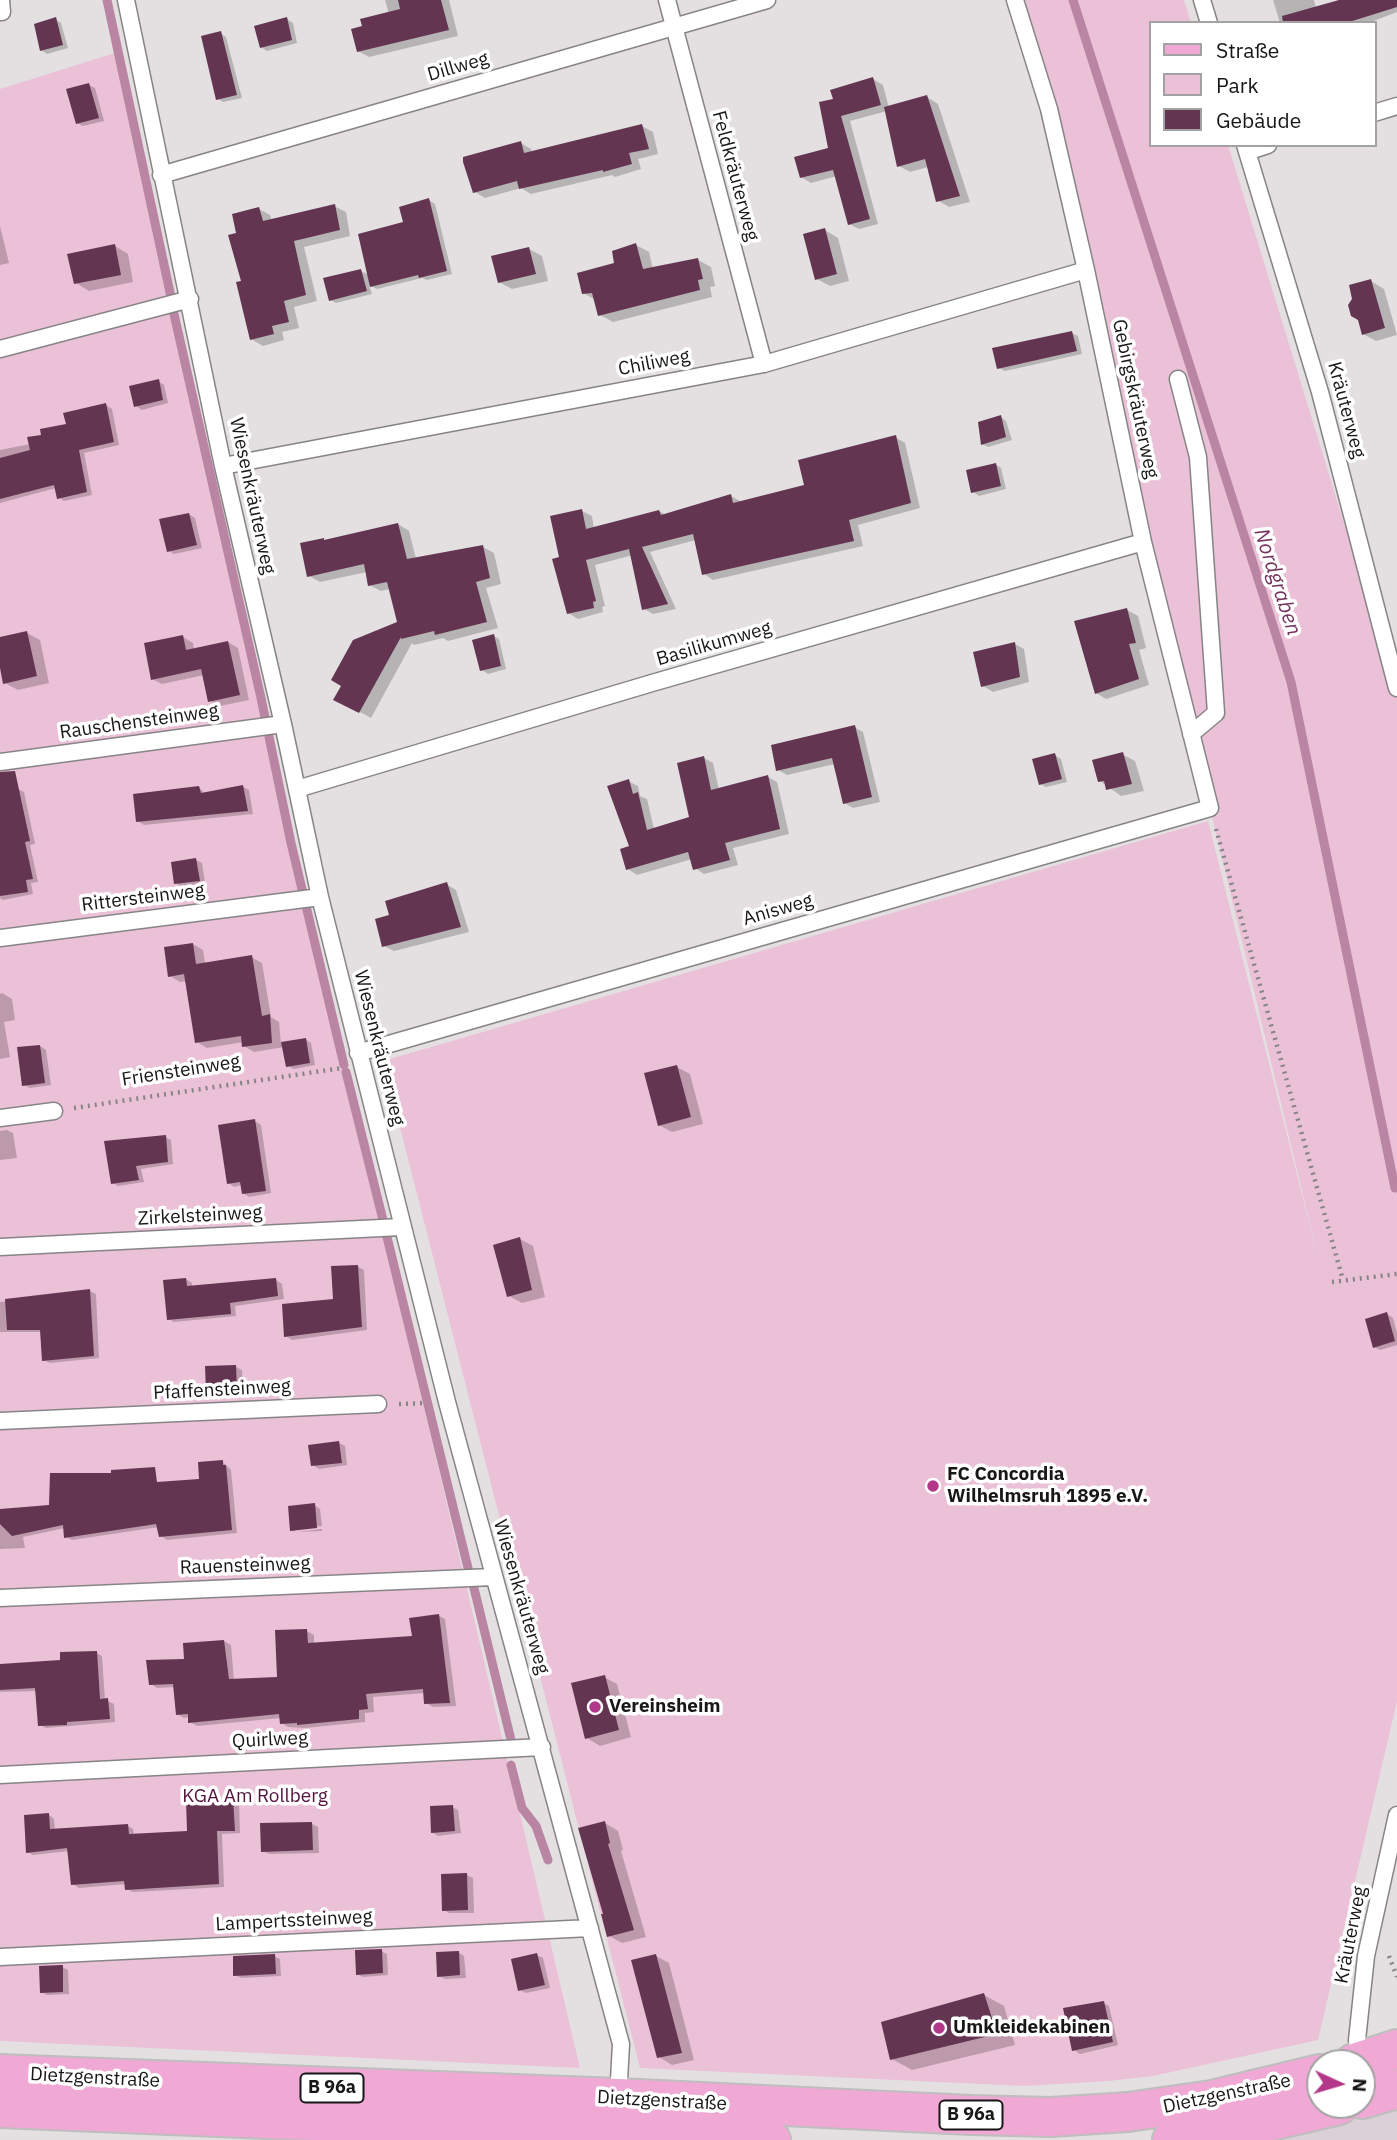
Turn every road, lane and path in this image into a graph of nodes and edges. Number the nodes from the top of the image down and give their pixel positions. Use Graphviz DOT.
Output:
graph roads {
  1 [pos="1,0"];
  2 [pos="126,0"];
  3 [pos="667,0"];
  4 [pos="767,0"];
  5 [pos="1015,0"];
  6 [pos="1202,0"];
  7 [pos="0,12"];
  8 [pos="1208,21"];
  9 [pos="674,27"];
  10 [pos="1397,106"];
  11 [pos="1376,112"];
  12 [pos="1246,149"];
  13 [pos="161,175"];
  14 [pos="1086,270"];
  15 [pos="190,299"];
  16 [pos="0,349"];
  17 [pos="764,364"];
  18 [pos="1178,379"];
  19 [pos="223,466"];
  20 [pos="1143,542"];
  21 [pos="1397,688"];
  22 [pos="272,726"];
  23 [pos="1191,734"];
  24 [pos="0,762"];
  25 [pos="297,789"];
  26 [pos="1210,808"];
  27 [pos="320,897"];
  28 [pos="0,938"];
  29 [pos="358,1053"];
  30 [pos="54,1111"];
  31 [pos="0,1118"];
  32 [pos="401,1227"];
  33 [pos="0,1247"];
  34 [pos="1397,1274"];
  35 [pos="1343,1280"];
  36 [pos="1332,1282"];
  37 [pos="447,1402"];
  38 [pos="378,1404"];
  39 [pos="0,1421"];
  40 [pos="493,1577"];
  41 [pos="0,1598"];
  42 [pos="542,1747"];
  43 [pos="0,1775"];
  44 [pos="1397,1815"];
  45 [pos="590,1928"];
  46 [pos="0,1957"];
  47 [pos="1358,2049"];
  48 [pos="1397,2049"];
  49 [pos="1376,2070"];
  50 [pos="0,2074"];
  51 [pos="1306,2077"];
  52 [pos="1306,2102"];
  53 [pos="0,2108"];
  54 [pos="618,2115"];
  55 [pos="287,2130"];
  56 [pos="565,2136"];
  57 [pos="1195,2139"];
  58 [pos="771,2140"];
  1 -- 7 [label="lane"];
  2 -- 13 [label="lane, Wiesenkräuterweg"];
  3 -- 9 [label="lane, Feldkräuterweg"];
  4 -- 9 [label="lane, Dillweg"];
  5 -- 14 [label="lane, Gebirgskräuterweg"];
  6 -- 8 [label="lane"];
  9 -- 13 [label="lane, Dillweg"];
  9 -- 17 [label="lane, Feldkräuterweg"];
  10 -- 11 [label="lane"];
  12 -- 21 [label="lane, Kräuterweg"];
  13 -- 15 [label="lane, Wiesenkräuterweg"];
  14 -- 17 [label="lane, Chiliweg"];
  14 -- 20 [label="lane, Gebirgskräuterweg"];
  15 -- 16 [label="lane"];
  15 -- 19 [label="lane, Wiesenkräuterweg"];
  17 -- 19 [label="lane, Chiliweg"];
  18 -- 23 [label="lane"];
  19 -- 22 [label="lane, Wiesenkräuterweg"];
  20 -- 23 [label="lane, Gebirgskräuterweg"];
  20 -- 25 [label="lane, Basilikumweg"];
  22 -- 24 [label="lane, Rauschensteinweg"];
  22 -- 25 [label="lane, Wiesenkräuterweg"];
  23 -- 26 [label="lane, Gebirgskräuterweg"];
  25 -- 27 [label="lane, Wiesenkräuterweg"];
  26 -- 29 [label="lane, Anisweg"];
  26 -- 35 [label="path"];
  27 -- 28 [label="lane, Rittersteinweg"];
  27 -- 29 [label="lane, Wiesenkräuterweg"];
  29 -- 30 [label="path, Friensteinweg"];
  29 -- 32 [label="lane, Wiesenkräuterweg"];
  30 -- 31 [label="lane"];
  32 -- 33 [label="lane, Zirkelsteinweg"];
  32 -- 37 [label="lane, Wiesenkräuterweg"];
  34 -- 35 [label="path"];
  35 -- 36 [label="path"];
  37 -- 38 [label="path"];
  37 -- 40 [label="lane, Wiesenkräuterweg"];
  38 -- 39 [label="lane, Pfaffensteinweg"];
  40 -- 41 [label="lane, Rauensteinweg"];
  40 -- 42 [label="lane, Wiesenkräuterweg"];
  42 -- 43 [label="lane, Quirlweg"];
  42 -- 45 [label="lane, Wiesenkräuterweg"];
  44 -- 47 [label="lane, Kräuterweg"];
  45 -- 46 [label="lane, Lampertssteinweg"];
  45 -- 54 [label="lane, Wiesenkräuterweg"];
  48 -- 49 [label="main road, Dietzgenstraße"];
  50 -- 54 [label="main road, Dietzgenstraße / B 96a"];
  51 -- 54 [label="main road, Dietzgenstraße / B 96a"];
  52 -- 57 [label="main road, Dietzgenstraße"];
  53 -- 55 [label="main road, Dietzgenstraße / B 96a"];
  54 -- 56 [label="main road, Dietzgenstraße / B 96a"];
  54 -- 58 [label="main road, Dietzgenstraße / B 96a"];
  55 -- 56 [label="main road, Dietzgenstraße / B 96a"];
}
